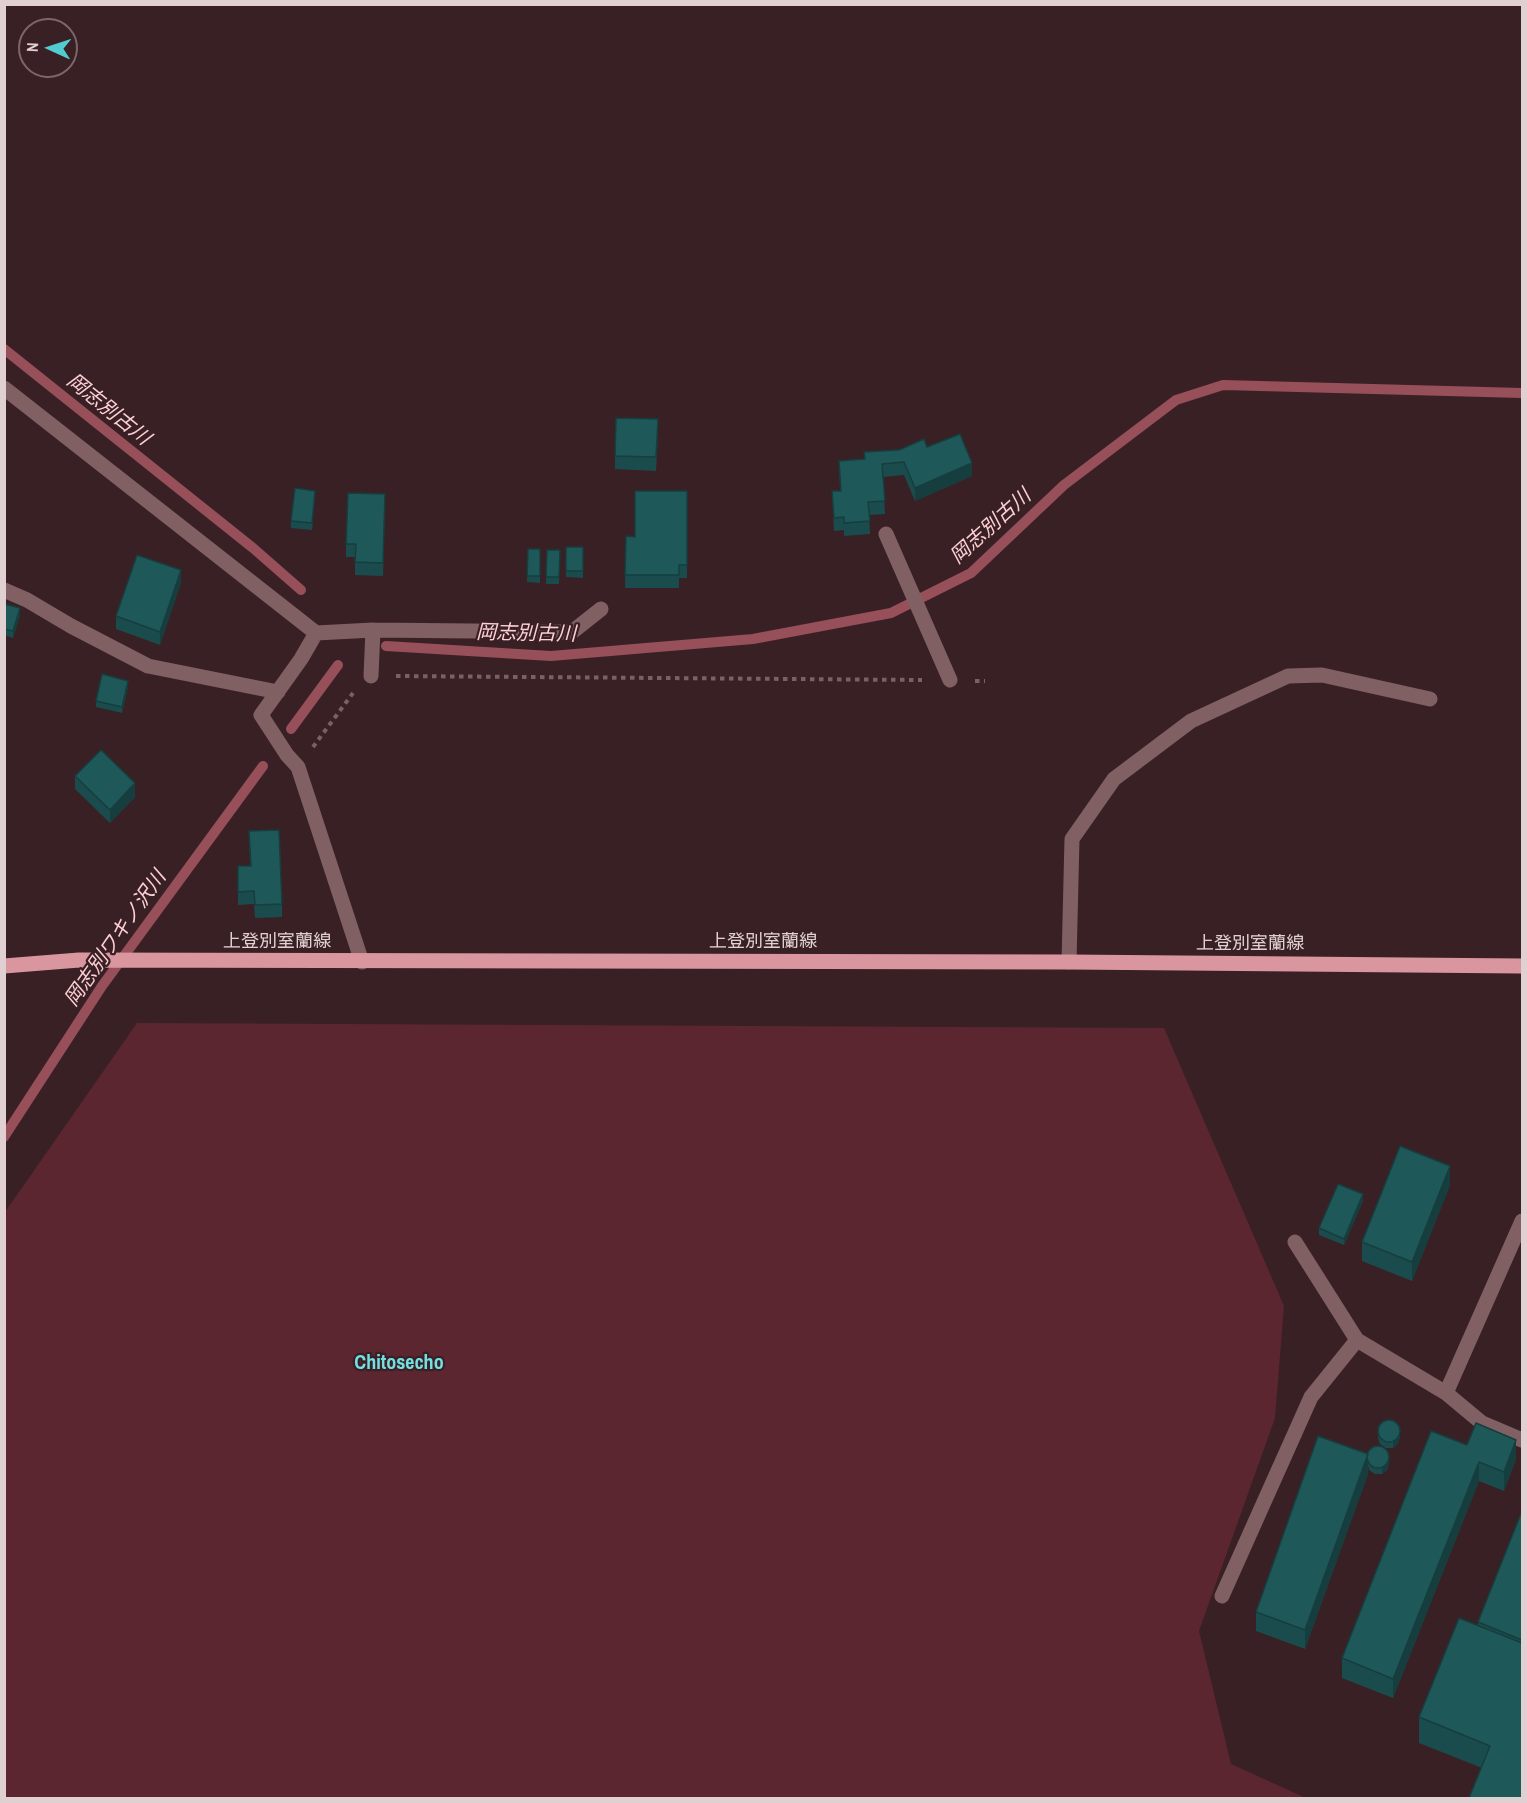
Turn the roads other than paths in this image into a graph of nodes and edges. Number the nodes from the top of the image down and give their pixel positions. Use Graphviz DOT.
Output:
graph roads {
  1 [pos="4,388"];
  2 [pos="886,534"];
  3 [pos="4,590"];
  4 [pos="601,609"];
  5 [pos="373,630"];
  6 [pos="316,633"];
  7 [pos="371,676"];
  8 [pos="950,680"];
  9 [pos="278,692"];
  10 [pos="1430,699"];
  11 [pos="362,962"];
  12 [pos="1070,962"];
  13 [pos="4,966"];
  14 [pos="1522,966"];
  15 [pos="1522,1221"];
  16 [pos="1295,1242"];
  17 [pos="1357,1340"];
  18 [pos="1446,1393"];
  19 [pos="1522,1440"];
  20 [pos="1222,1596"];
  1 -- 6 [label="street"];
  2 -- 8 [label="street"];
  3 -- 9 [label="street"];
  4 -- 5 [label="street"];
  5 -- 6 [label="street"];
  5 -- 7 [label="street"];
  6 -- 9 [label="street"];
  9 -- 11 [label="street"];
  10 -- 12 [label="street"];
  11 -- 12 [label="main road, 上登別室蘭線"];
  11 -- 13 [label="main road, 上登別室蘭線"];
  12 -- 14 [label="main road, 上登別室蘭線"];
  15 -- 18 [label="street"];
  16 -- 17 [label="street"];
  17 -- 18 [label="street"];
  17 -- 20 [label="street"];
  18 -- 19 [label="street"];
}
